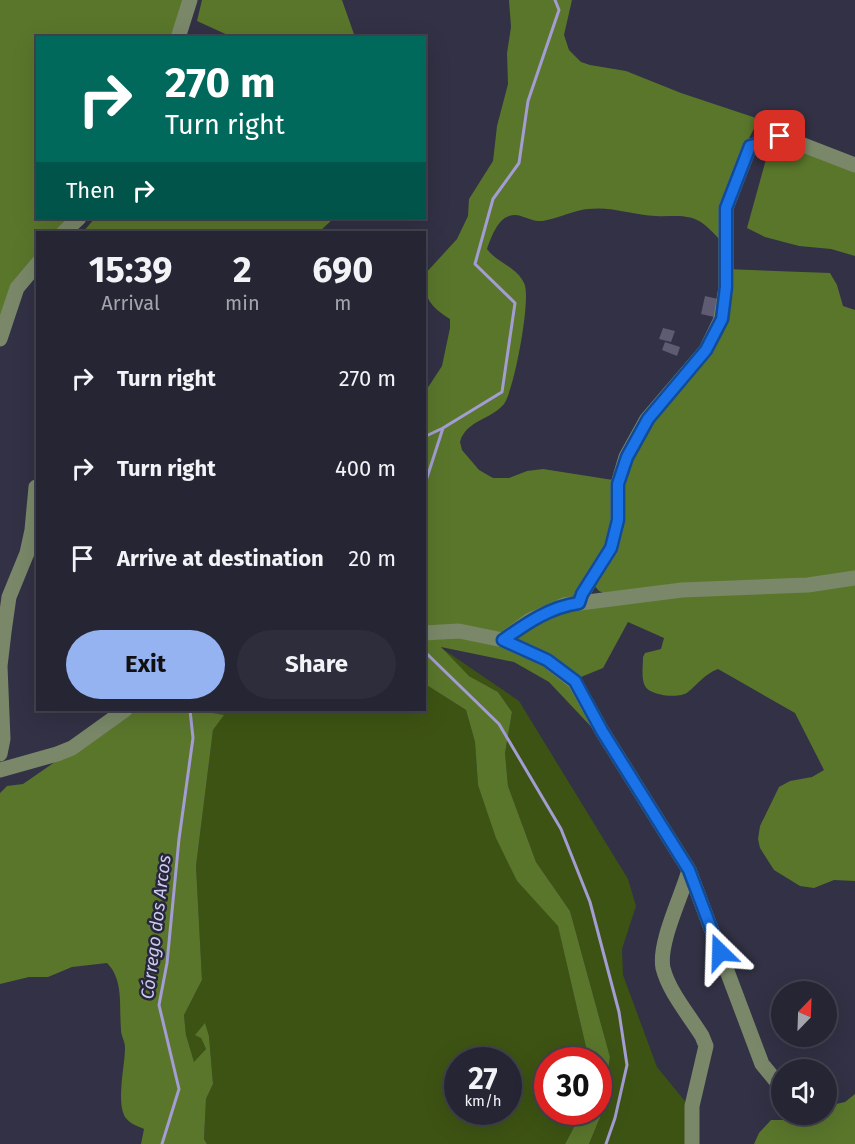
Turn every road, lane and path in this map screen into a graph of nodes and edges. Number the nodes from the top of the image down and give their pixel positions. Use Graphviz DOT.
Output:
graph roads {
  1 [pos="190,0"];
  2 [pos="179,36"];
  3 [pos="855,165"];
  4 [pos="78,219"];
  5 [pos="65,231"];
  6 [pos="36,265"];
  7 [pos="0,339"];
  8 [pos="36,487"];
  9 [pos="855,578"];
  10 [pos="579,603"];
  11 [pos="426,633"];
  12 [pos="503,640"];
  13 [pos="124,711"];
  14 [pos="1,731"];
  15 [pos="0,754"];
  16 [pos="0,770"];
  17 [pos="689,870"];
  18 [pos="771,1075"];
  19 [pos="692,1144"];
  1 -- 2 [label="street"];
  3 -- 10 [label="street"];
  4 -- 5 [label="street"];
  6 -- 7 [label="street"];
  8 -- 14 [label="street"];
  9 -- 10 [label="street"];
  10 -- 12 [label="street"];
  11 -- 12 [label="street"];
  12 -- 17 [label="street"];
  13 -- 16 [label="street"];
  14 -- 15 [label="street"];
  17 -- 18 [label="street"];
  17 -- 19 [label="street"];
}
